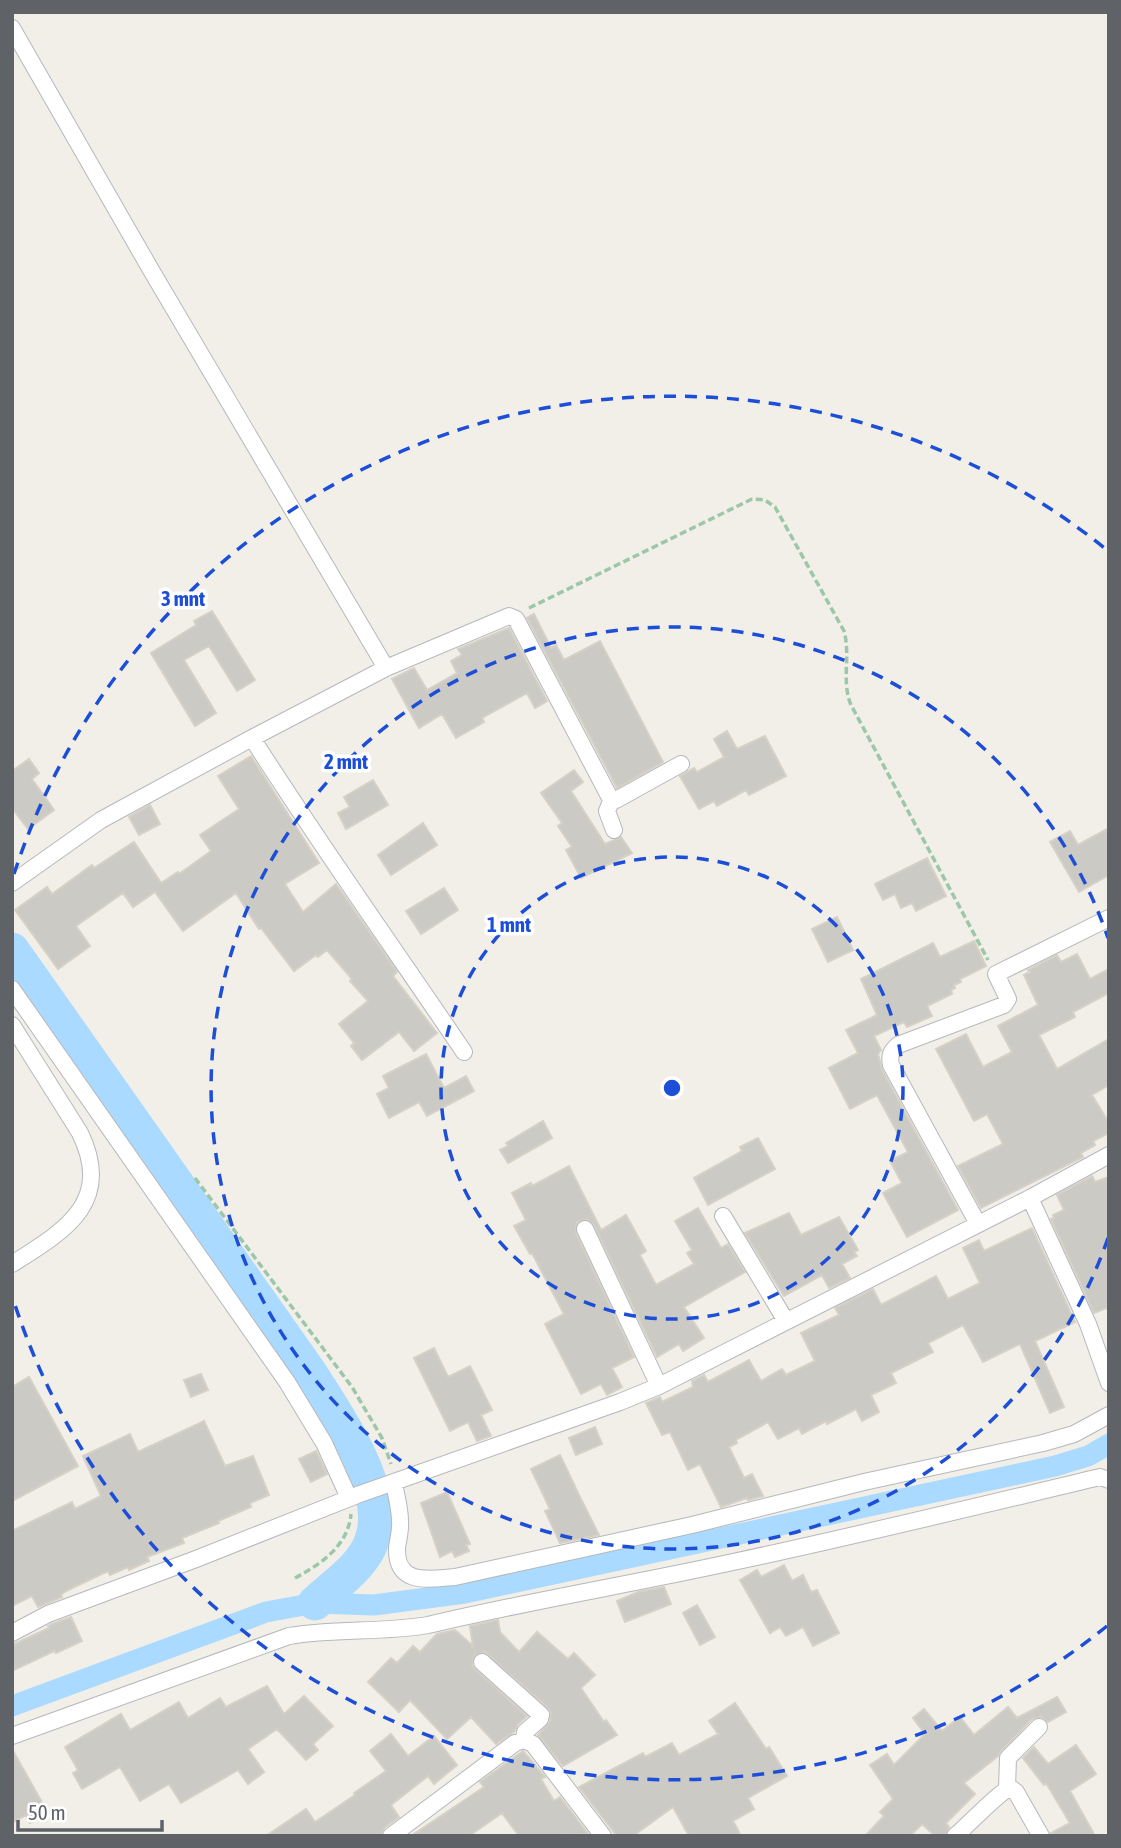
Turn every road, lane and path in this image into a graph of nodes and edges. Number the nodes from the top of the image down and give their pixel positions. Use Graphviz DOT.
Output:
graph roads {
  1 [pos="12,28"];
  2 [pos="513,616"];
  3 [pos="386,668"];
  4 [pos="252,738"];
  5 [pos="681,764"];
  6 [pos="612,799"];
  7 [pos="614,830"];
  8 [pos="12,883"];
  9 [pos="1109,918"];
  10 [pos="996,974"];
  11 [pos="12,989"];
  12 [pos="12,1025"];
  13 [pos="464,1052"];
  14 [pos="1109,1155"];
  15 [pos="195,1178"];
  16 [pos="1030,1198"];
  17 [pos="723,1216"];
  18 [pos="978,1224"];
  19 [pos="585,1229"];
  20 [pos="12,1264"];
  21 [pos="786,1321"];
  22 [pos="1109,1384"];
  23 [pos="659,1386"];
  24 [pos="1109,1415"];
  25 [pos="1109,1480"];
  26 [pos="387,1485"];
  27 [pos="355,1496"];
  28 [pos="295,1578"];
  29 [pos="12,1633"];
  30 [pos="482,1662"];
  31 [pos="1040,1727"];
  32 [pos="12,1735"];
  33 [pos="524,1740"];
  34 [pos="1007,1788"];
  35 [pos="391,1836"];
  36 [pos="603,1836"];
  37 [pos="955,1836"];
  38 [pos="1041,1836"];
  1 -- 3 [label="street"];
  2 -- 3 [label="street"];
  2 -- 6 [label="street"];
  2 -- 10 [label="path"];
  3 -- 4 [label="street"];
  4 -- 8 [label="street"];
  4 -- 13 [label="street"];
  5 -- 6 [label="street"];
  6 -- 7 [label="street"];
  9 -- 10 [label="street"];
  10 -- 18 [label="street"];
  11 -- 27 [label="street"];
  12 -- 20 [label="street"];
  14 -- 16 [label="street"];
  15 -- 26 [label="path"];
  16 -- 18 [label="street"];
  16 -- 22 [label="street"];
  17 -- 21 [label="street"];
  18 -- 21 [label="street"];
  19 -- 23 [label="street"];
  21 -- 23 [label="street"];
  23 -- 26 [label="street"];
  24 -- 26 [label="street"];
  25 -- 32 [label="street"];
  26 -- 27 [label="street"];
  27 -- 28 [label="path"];
  27 -- 29 [label="street"];
  30 -- 33 [label="street"];
  31 -- 34 [label="street"];
  33 -- 35 [label="street"];
  33 -- 36 [label="street"];
  34 -- 37 [label="street"];
  34 -- 38 [label="street"];
}
